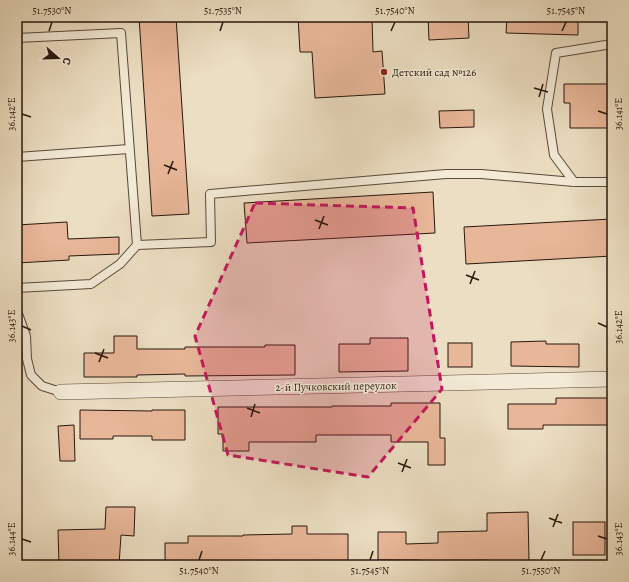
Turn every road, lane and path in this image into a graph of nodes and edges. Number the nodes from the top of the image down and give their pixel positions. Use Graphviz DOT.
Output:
graph roads {
  1 [pos="17,38"];
  2 [pos="612,44"];
  3 [pos="129,149"];
  4 [pos="17,157"];
  5 [pos="574,182"];
  6 [pos="612,182"];
  7 [pos="137,245"];
  8 [pos="17,288"];
  9 [pos="17,311"];
  10 [pos="612,379"];
  11 [pos="61,392"];
  1 -- 3 [label="lane"];
  2 -- 5 [label="lane"];
  3 -- 4 [label="lane"];
  3 -- 7 [label="lane"];
  5 -- 6 [label="lane"];
  5 -- 7 [label="lane"];
  7 -- 8 [label="lane"];
  9 -- 11 [label="lane"];
  10 -- 11 [label="street, 2-й Пучковский переулок"];
}
